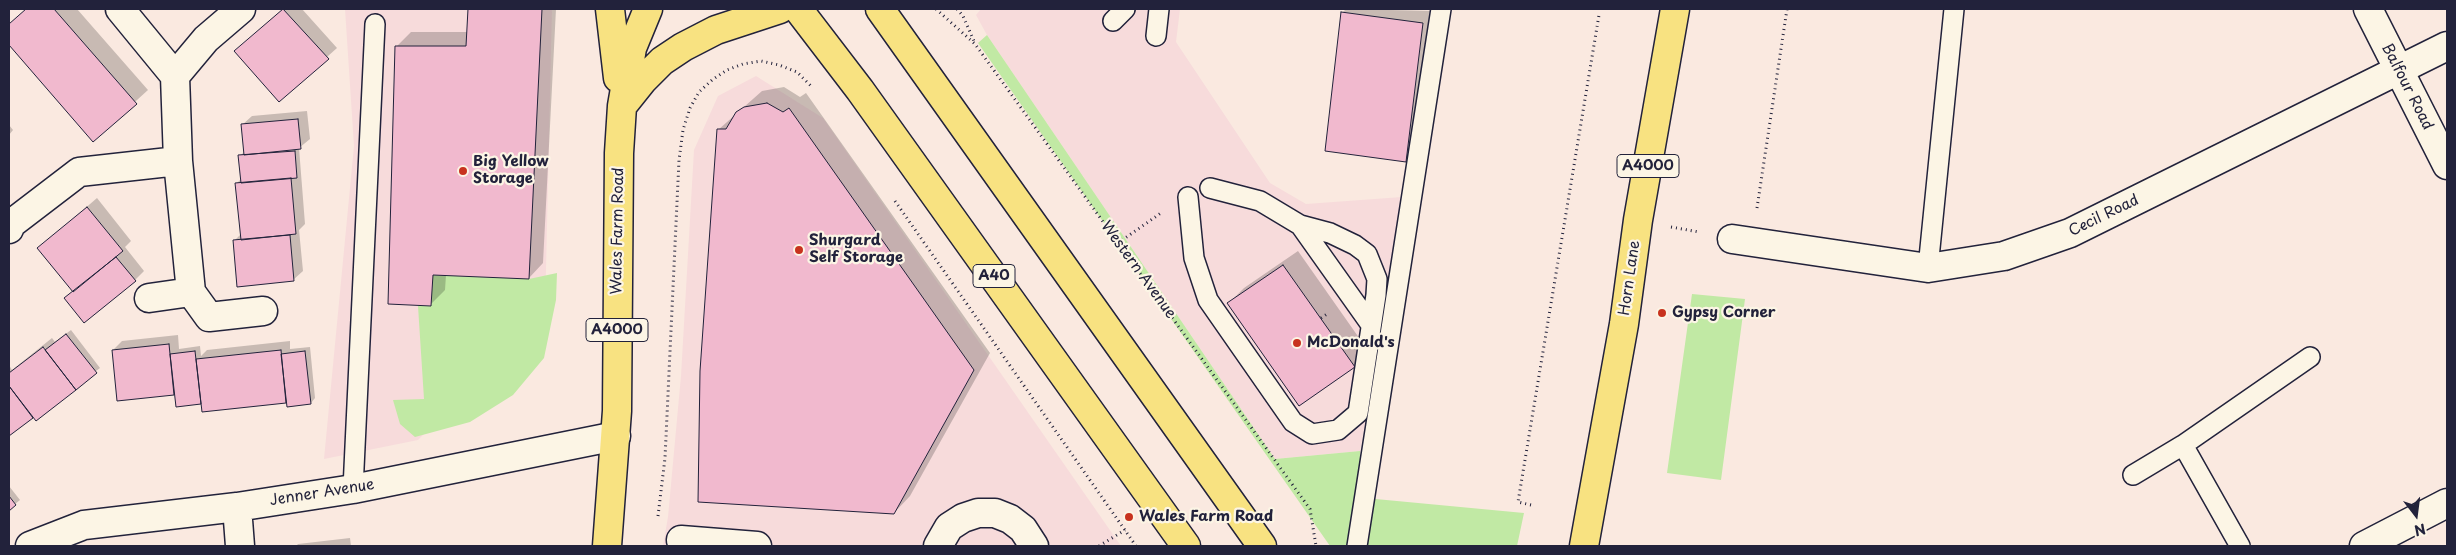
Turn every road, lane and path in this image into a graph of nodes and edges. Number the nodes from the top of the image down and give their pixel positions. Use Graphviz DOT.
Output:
graph roads {
  1 [pos="120,9"];
  2 [pos="240,9"];
  3 [pos="610,9"];
  4 [pos="648,9"];
  5 [pos="780,9"];
  6 [pos="798,9"];
  7 [pos="880,9"];
  8 [pos="936,9"];
  9 [pos="957,9"];
  10 [pos="1159,9"];
  11 [pos="1441,9"];
  12 [pos="1675,9"];
  13 [pos="1787,9"];
  14 [pos="1954,9"];
  15 [pos="2368,9"];
  16 [pos="1599,15"];
  17 [pos="375,24"];
  18 [pos="1156,36"];
  19 [pos="975,44"];
  20 [pos="2447,46"];
  21 [pos="756,53"];
  22 [pos="761,61"];
  23 [pos="2398,72"];
  24 [pos="175,76"];
  25 [pos="816,92"];
  26 [pos="622,106"];
  27 [pos="178,161"];
  28 [pos="2447,165"];
  29 [pos="1210,188"];
  30 [pos="894,200"];
  31 [pos="1190,204"];
  32 [pos="1638,220"];
  33 [pos="1300,225"];
  34 [pos="9,229"];
  35 [pos="1742,240"];
  36 [pos="1118,243"];
  37 [pos="1928,268"];
  38 [pos="191,292"];
  39 [pos="149,298"];
  40 [pos="1322,306"];
  41 [pos="263,311"];
  42 [pos="1321,318"];
  43 [pos="1371,325"];
  44 [pos="2310,357"];
  45 [pos="616,436"];
  46 [pos="2183,445"];
  47 [pos="2133,475"];
  48 [pos="353,489"];
  49 [pos="2447,503"];
  50 [pos="1531,505"];
  51 [pos="237,507"];
  52 [pos="658,518"];
  53 [pos="1125,530"];
  54 [pos="681,540"];
  55 [pos="715,545"];
  56 [pos="1034,545"];
  57 [pos="30,546"];
  58 [pos="240,546"];
  59 [pos="607,546"];
  60 [pos="757,546"];
  61 [pos="938,546"];
  62 [pos="1099,546"];
  63 [pos="1136,546"];
  64 [pos="1186,546"];
  65 [pos="1262,546"];
  66 [pos="1316,546"];
  67 [pos="1357,546"];
  68 [pos="1584,546"];
  69 [pos="2240,546"];
  70 [pos="2364,546"];
  1 -- 24 [label="street"];
  2 -- 24 [label="street"];
  3 -- 26 [label="main road, A4000"];
  4 -- 26 [label="main road, Wales Farm Road / A4000"];
  5 -- 26 [label="main road"];
  6 -- 64 [label="main road, A40"];
  7 -- 65 [label="main road"];
  8 -- 19 [label="path, Western Avenue"];
  9 -- 19 [label="path"];
  10 -- 18 [label="lane"];
  11 -- 67 [label="lane"];
  12 -- 32 [label="main road, Horn Lane / A4000"];
  13 -- 35 [label="path"];
  14 -- 37 [label="lane"];
  15 -- 23 [label="street, Balfour Road"];
  16 -- 50 [label="path"];
  17 -- 48 [label="lane"];
  19 -- 36 [label="path, Western Avenue"];
  20 -- 23 [label="street, Cecil Road"];
  21 -- 22 [label="path"];
  22 -- 25 [label="path"];
  22 -- 52 [label="path"];
  23 -- 28 [label="street, Balfour Road"];
  23 -- 37 [label="street, Cecil Road"];
  24 -- 27 [label="street"];
  26 -- 45 [label="main road, Wales Farm Road / A4000"];
  27 -- 34 [label="street"];
  27 -- 38 [label="street"];
  29 -- 33 [label="lane"];
  30 -- 53 [label="path"];
  31 -- 36 [label="path"];
  31 -- 43 [label="lane"];
  32 -- 35 [label="path"];
  32 -- 68 [label="main road, Horn Lane / A4000"];
  33 -- 43 [label="lane"];
  33 -- 43 [label="lane"];
  35 -- 37 [label="street, Cecil Road"];
  36 -- 66 [label="path, Western Avenue"];
  38 -- 39 [label="street"];
  38 -- 41 [label="street"];
  40 -- 42 [label="path"];
  44 -- 46 [label="lane"];
  45 -- 48 [label="street, Jenner Avenue"];
  45 -- 59 [label="main road, Wales Farm Road / A4000"];
  46 -- 47 [label="lane"];
  46 -- 69 [label="lane"];
  48 -- 51 [label="street, Jenner Avenue"];
  49 -- 70 [label="street"];
  51 -- 57 [label="street, Jenner Avenue"];
  51 -- 58 [label="street"];
  53 -- 62 [label="path"];
  53 -- 63 [label="path"];
  54 -- 55 [label="street"];
  55 -- 60 [label="street"];
  56 -- 61 [label="street"];
}
